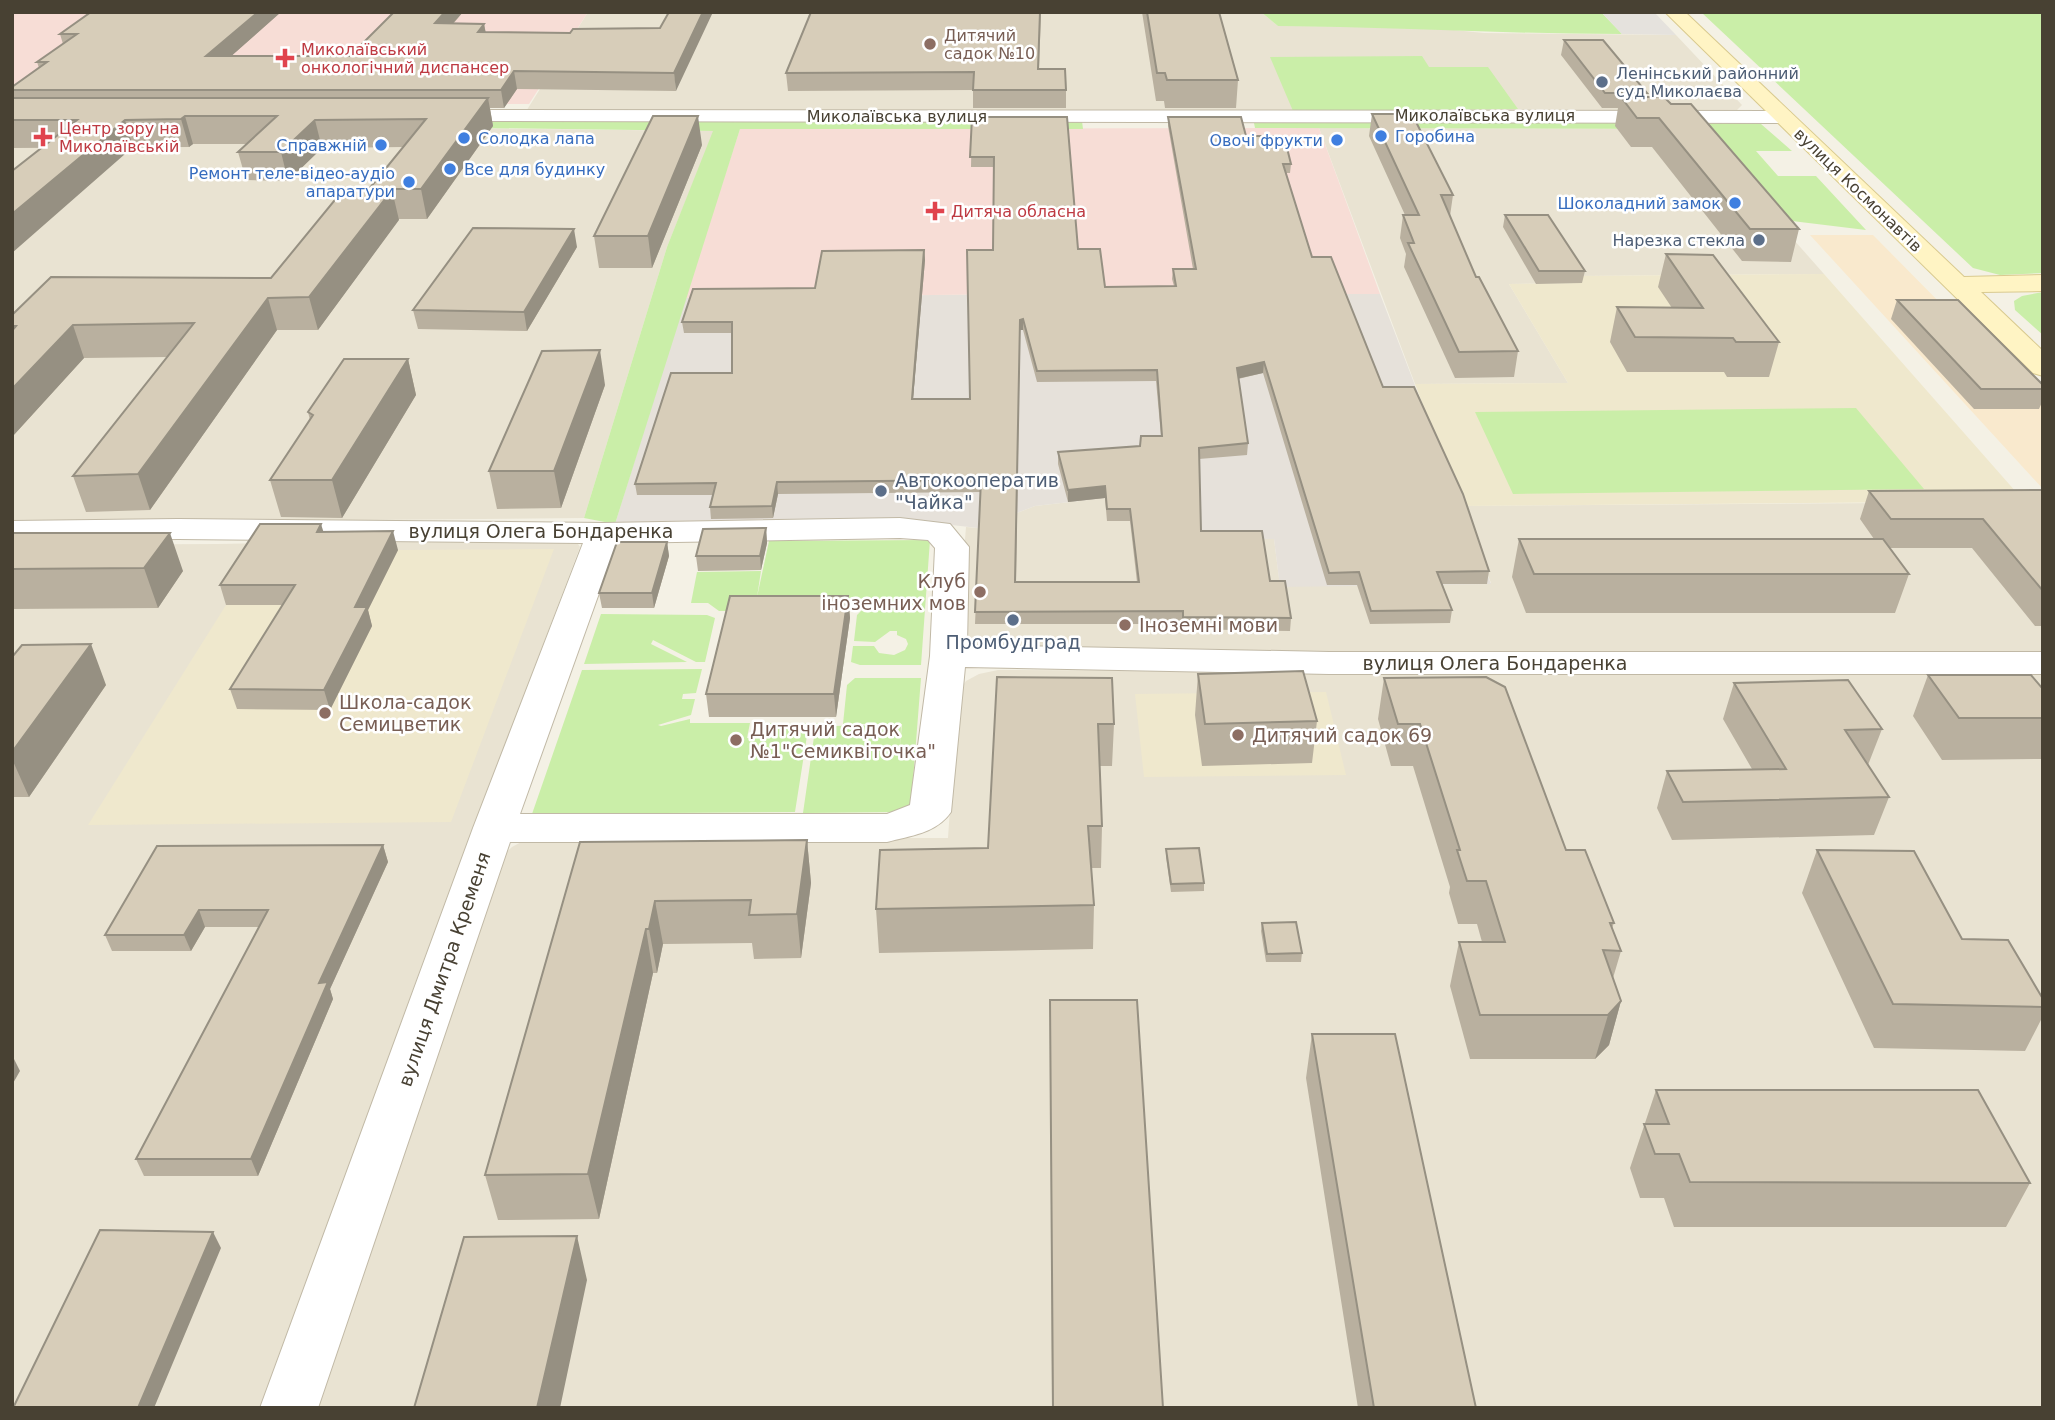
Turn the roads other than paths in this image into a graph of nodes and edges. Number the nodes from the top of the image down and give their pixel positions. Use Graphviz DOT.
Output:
graph roads {
  1 [pos="1674,12"];
  2 [pos="421,116"];
  3 [pos="1782,117"];
  4 [pos="2043,283"];
  5 [pos="1956,285"];
  6 [pos="2043,367"];
  7 [pos="12,531"];
  8 [pos="604,533"];
  9 [pos="948,656"];
  10 [pos="2043,663"];
  11 [pos="494,828"];
  12 [pos="289,1408"];
  1 -- 3 [label="main road, вулиця Космонавтів"];
  2 -- 3 [label="street, Миколаївська вулиця"];
  3 -- 5 [label="main road, вулиця Космонавтів"];
  4 -- 5 [label="main road"];
  5 -- 6 [label="main road, вулиця Космонавтів"];
  7 -- 8 [label="street, вулиця Олега Бондаренка"];
  8 -- 9 [label="street, вулиця Олега Бондаренка"];
  8 -- 11 [label="street, вулиця Дмитра Кременя"];
  9 -- 10 [label="street, вулиця Олега Бондаренка"];
  9 -- 11 [label="street, вулиця Олега Бондаренка"];
  11 -- 12 [label="street, вулиця Дмитра Кременя"];
}
